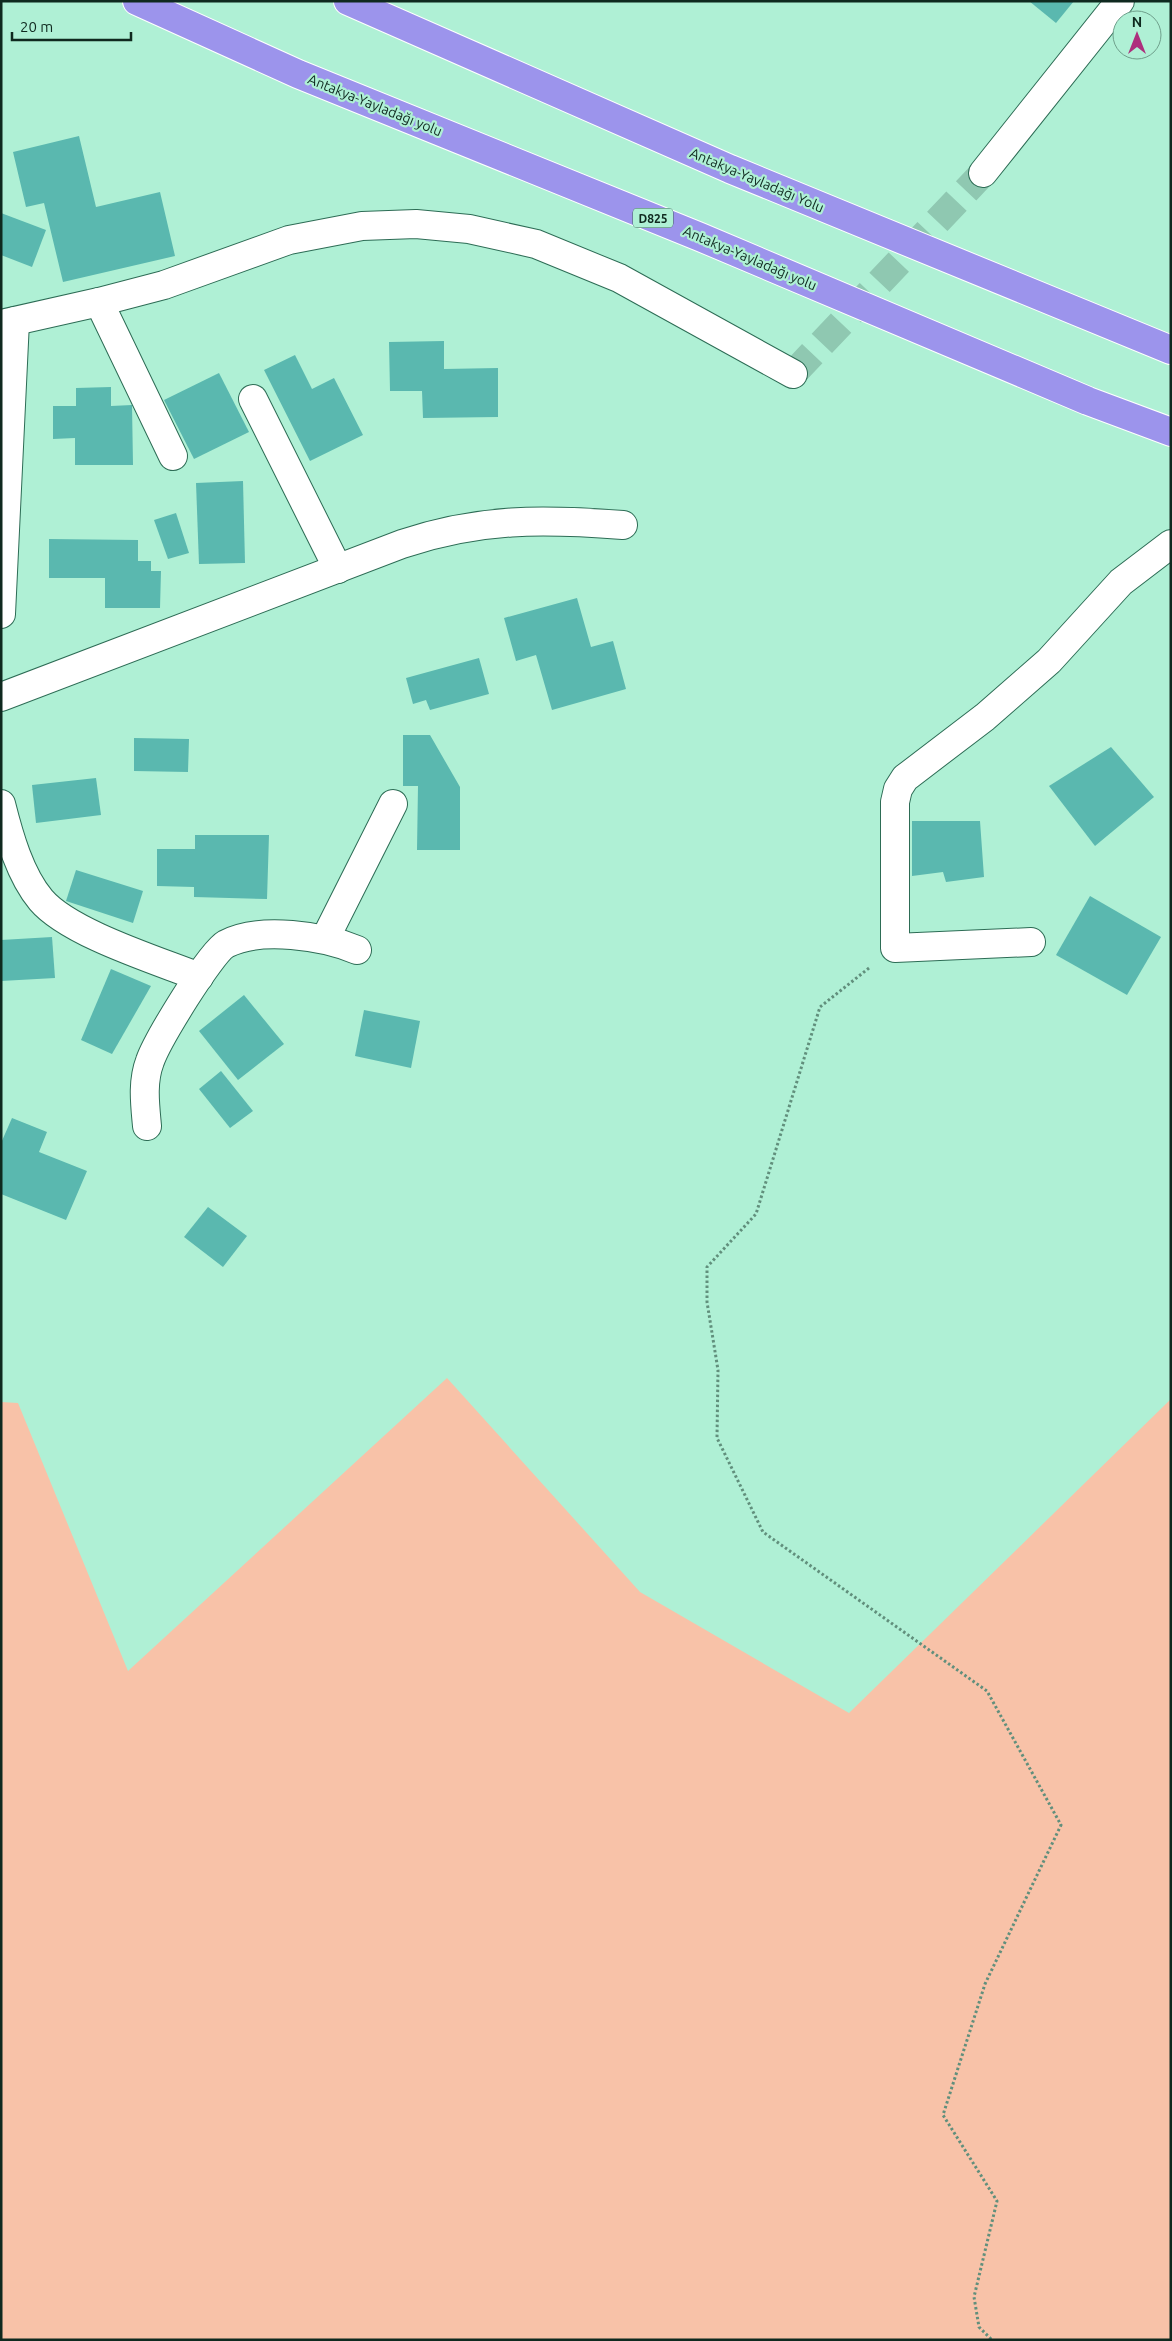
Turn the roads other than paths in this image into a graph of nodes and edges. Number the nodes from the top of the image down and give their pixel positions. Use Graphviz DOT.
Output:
graph roads {
  1 [pos="137,1"];
  2 [pos="348,1"];
  3 [pos="1120,1"];
  4 [pos="983,174"];
  5 [pos="99,302"];
  6 [pos="8,322"];
  7 [pos="1171,350"];
  8 [pos="793,374"];
  9 [pos="254,399"];
  10 [pos="1171,432"];
  11 [pos="173,456"];
  12 [pos="623,525"];
  13 [pos="1171,544"];
  14 [pos="338,568"];
  15 [pos="1,614"];
  16 [pos="1,697"];
  17 [pos="1,804"];
  18 [pos="393,804"];
  19 [pos="325,939"];
  20 [pos="1031,942"];
  21 [pos="357,950"];
  22 [pos="198,977"];
  23 [pos="147,1126"];
  1 -- 10 [label="highway, Antakya-Yayladağı yolu / D825"];
  2 -- 7 [label="highway, Antakya-Yayladağı Yolu"];
  3 -- 4 [label="street"];
  5 -- 6 [label="street"];
  5 -- 8 [label="street"];
  5 -- 11 [label="street"];
  6 -- 15 [label="street"];
  9 -- 14 [label="street"];
  12 -- 14 [label="street"];
  13 -- 20 [label="street"];
  14 -- 16 [label="street"];
  17 -- 22 [label="street"];
  18 -- 19 [label="street"];
  19 -- 21 [label="street"];
  19 -- 22 [label="street"];
  22 -- 23 [label="street"];
}
